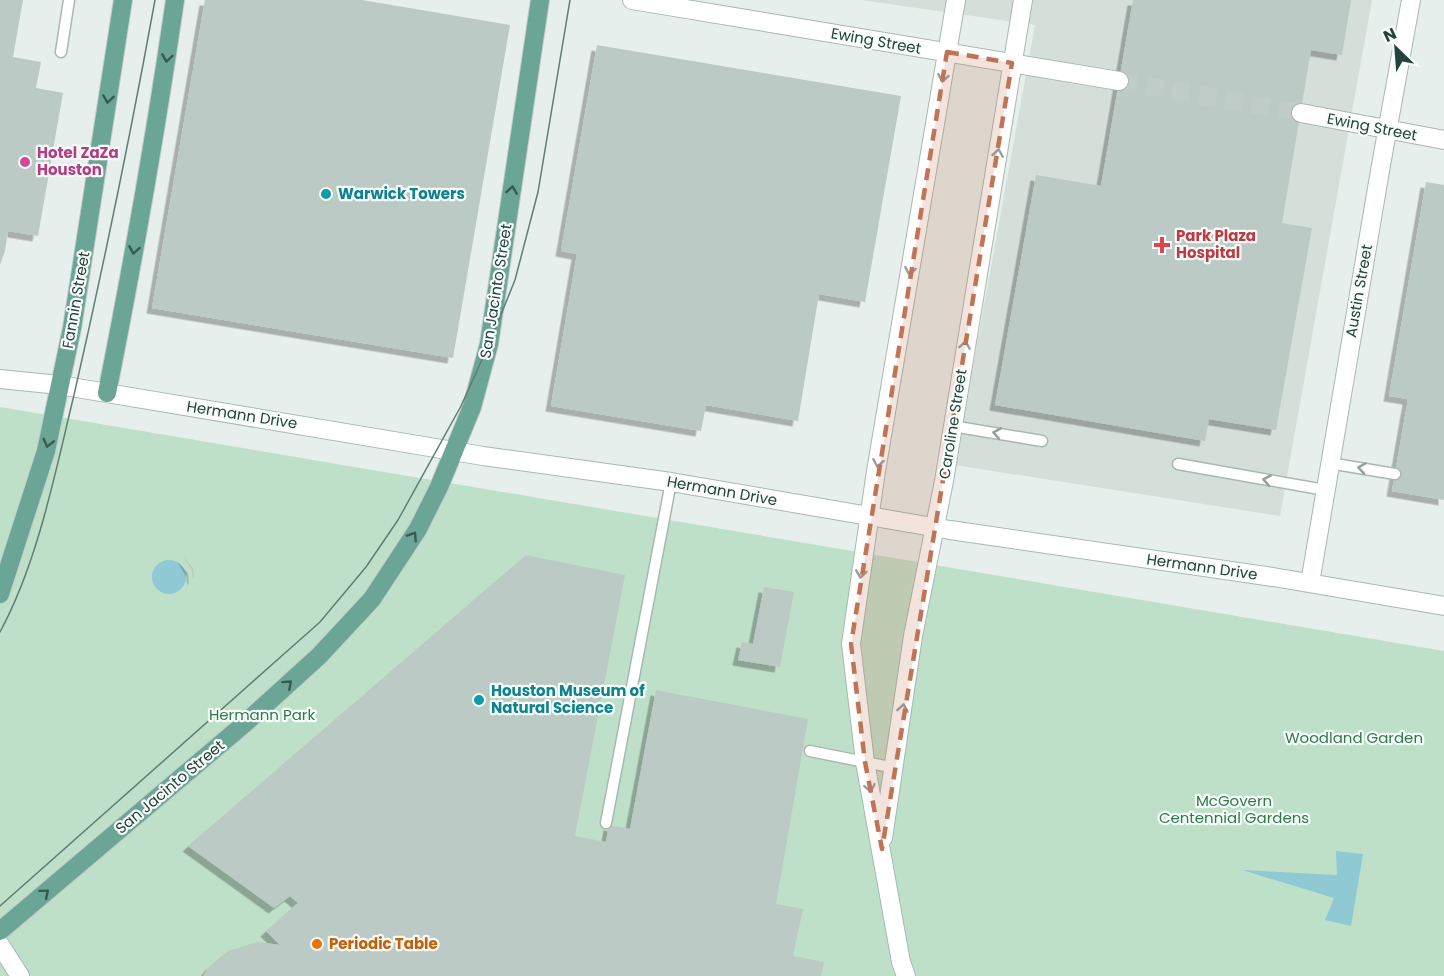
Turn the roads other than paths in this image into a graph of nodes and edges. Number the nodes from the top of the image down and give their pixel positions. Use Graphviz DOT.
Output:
graph roads {
  1 [pos="69,0"];
  2 [pos="123,0"];
  3 [pos="175,0"];
  4 [pos="540,0"];
  5 [pos="632,0"];
  6 [pos="956,0"];
  7 [pos="1023,0"];
  8 [pos="1411,0"];
  9 [pos="61,52"];
  10 [pos="947,52"];
  11 [pos="1012,63"];
  12 [pos="1119,81"];
  13 [pos="1301,113"];
  14 [pos="1387,130"];
  15 [pos="1444,140"];
  16 [pos="0,379"];
  17 [pos="60,385"];
  18 [pos="107,393"];
  19 [pos="952,426"];
  20 [pos="1042,441"];
  21 [pos="455,450"];
  22 [pos="1329,463"];
  23 [pos="1178,464"];
  24 [pos="1395,474"];
  25 [pos="671,482"];
  26 [pos="1325,490"];
  27 [pos="870,516"];
  28 [pos="935,527"];
  29 [pos="1310,584"];
  30 [pos="0,594"];
  31 [pos="1444,606"];
  32 [pos="810,752"];
  33 [pos="865,762"];
  34 [pos="895,768"];
  35 [pos="606,823"];
  36 [pos="882,849"];
  37 [pos="0,931"];
  38 [pos="0,945"];
  39 [pos="20,976"];
  40 [pos="906,976"];
  1 -- 9 [label="lane"];
  2 -- 17 [label="main road, Fannin Street, one-way"];
  3 -- 18 [label="main road, one-way"];
  21 -- 4 [label="main road, San Jacinto Street, one-way"];
  5 -- 10 [label="street, Ewing Street"];
  6 -- 10 [label="street, Caroline Street"];
  7 -- 11 [label="street, Caroline Street"];
  8 -- 14 [label="street, Austin Street"];
  10 -- 11 [label="street, Ewing Street"];
  10 -- 27 [label="street, Caroline Street, one-way"];
  11 -- 12 [label="street, Ewing Street"];
  19 -- 11 [label="street, Caroline Street, one-way"];
  13 -- 14 [label="street, Ewing Street"];
  14 -- 15 [label="street, Ewing Street"];
  14 -- 22 [label="street, Austin Street"];
  16 -- 17 [label="street, Hermann Drive"];
  17 -- 18 [label="street, Hermann Drive"];
  17 -- 30 [label="main road, Fannin Street, one-way"];
  18 -- 21 [label="street, Hermann Drive"];
  20 -- 19 [label="lane, one-way"];
  19 -- 28 [label="street, Caroline Street"];
  21 -- 25 [label="street, Hermann Drive"];
  37 -- 21 [label="main road, San Jacinto Street, one-way"];
  24 -- 22 [label="lane, one-way"];
  22 -- 26 [label="street, Austin Street"];
  26 -- 23 [label="lane, one-way"];
  25 -- 27 [label="street, Hermann Drive"];
  25 -- 35 [label="lane"];
  26 -- 29 [label="street, Austin Street"];
  27 -- 28 [label="street, Hermann Drive"];
  27 -- 33 [label="street, Caroline Street, one-way"];
  28 -- 29 [label="street, Hermann Drive"];
  34 -- 28 [label="street, Caroline Street, one-way"];
  29 -- 31 [label="street, Hermann Drive"];
  32 -- 33 [label="lane"];
  33 -- 34 [label="lane"];
  33 -- 36 [label="street, Caroline Street, one-way"];
  34 -- 36 [label="street, Caroline Street"];
  36 -- 40 [label="street, Caroline Street"];
  38 -- 39 [label="street"];
}
